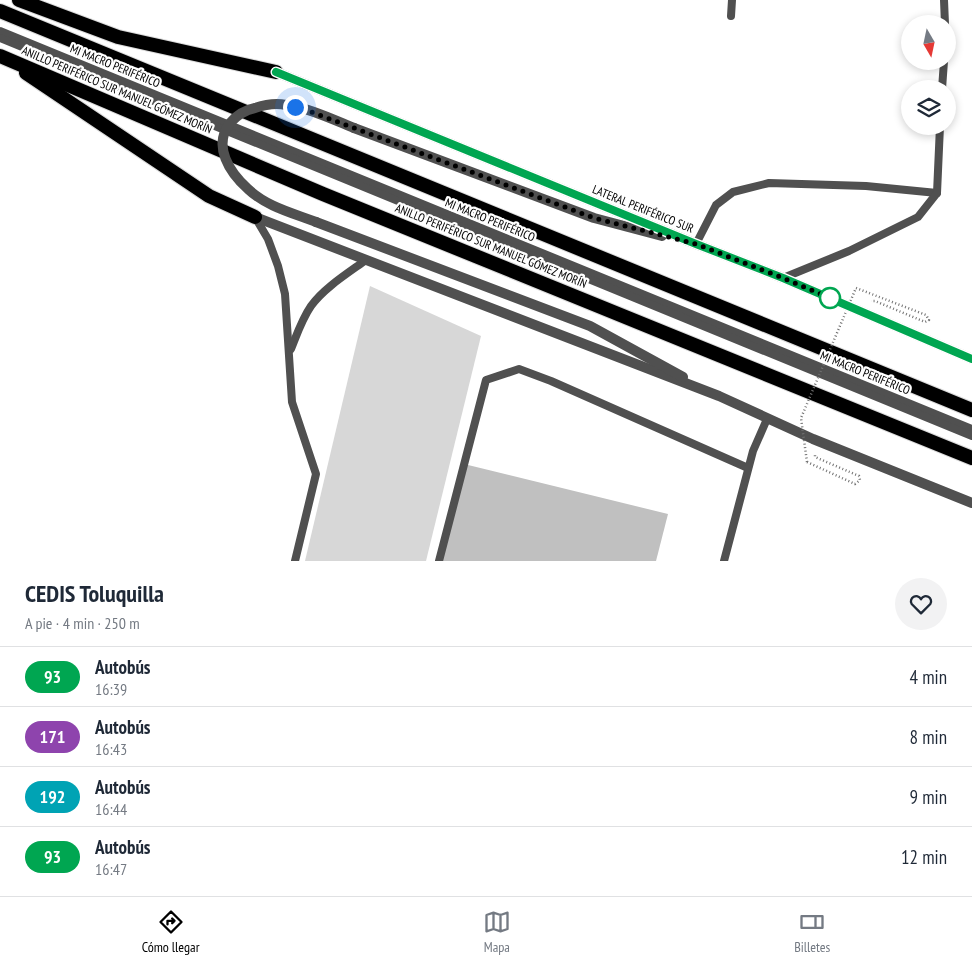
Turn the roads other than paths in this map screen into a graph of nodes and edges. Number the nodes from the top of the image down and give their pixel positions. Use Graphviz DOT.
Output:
graph roads {
  1 [pos="19,0"];
  2 [pos="732,0"];
  3 [pos="944,0"];
  4 [pos="0,11"];
  5 [pos="945,15"];
  6 [pos="731,16"];
  7 [pos="0,31"];
  8 [pos="0,38"];
  9 [pos="0,56"];
  10 [pos="276,72"];
  11 [pos="940,135"];
  12 [pos="937,193"];
  13 [pos="255,217"];
  14 [pos="696,244"];
  15 [pos="366,260"];
  16 [pos="783,278"];
  17 [pos="290,351"];
  18 [pos="972,359"];
  19 [pos="718,396"];
  20 [pos="972,410"];
  21 [pos="767,418"];
  22 [pos="972,429"];
  23 [pos="972,436"];
  24 [pos="972,458"];
  25 [pos="748,468"];
  26 [pos="972,503"];
  27 [pos="295,561"];
  28 [pos="439,561"];
  29 [pos="724,561"];
  1 -- 10 [label="highway"];
  2 -- 6 [label="lane"];
  3 -- 5 [label="lane"];
  4 -- 20 [label="highway"];
  7 -- 22 [label="lane, MI MACRO PERIFÉRICO"];
  8 -- 23 [label="lane, MI MACRO PERIFÉRICO"];
  9 -- 13 [label="highway"];
  9 -- 24 [label="highway, ANILLO PERIFÉRICO SUR MANUEL GÓMEZ MORÍN"];
  10 -- 14 [label="street, LATERAL PERIFÉRICO SUR"];
  11 -- 12 [label="lane"];
  12 -- 14 [label="lane"];
  12 -- 16 [label="lane"];
  13 -- 15 [label="street"];
  13 -- 17 [label="lane"];
  14 -- 16 [label="street, LATERAL PERIFÉRICO SUR"];
  14 -- 19 [label="street, bridge"];
  15 -- 17 [label="lane"];
  15 -- 19 [label="street"];
  16 -- 18 [label="street, LATERAL PERIFÉRICO SUR"];
  17 -- 27 [label="lane"];
  19 -- 21 [label="street"];
  21 -- 25 [label="lane"];
  21 -- 26 [label="street"];
  25 -- 28 [label="lane"];
  25 -- 29 [label="lane"];
}
